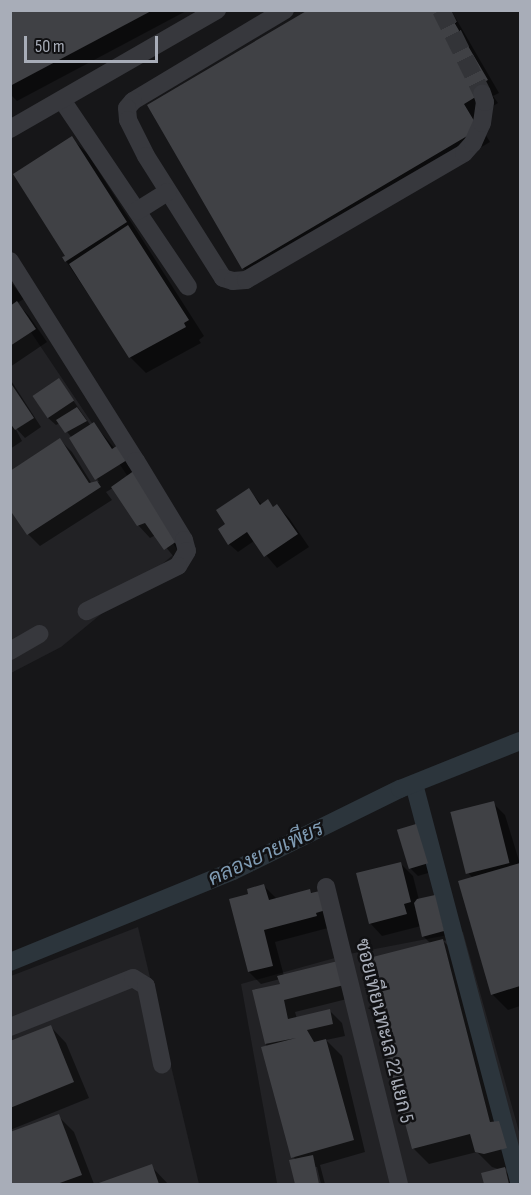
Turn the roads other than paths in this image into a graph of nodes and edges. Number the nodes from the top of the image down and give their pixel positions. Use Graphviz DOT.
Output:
graph roads {
  1 [pos="217,10"];
  2 [pos="285,10"];
  3 [pos="482,93"];
  4 [pos="62,100"];
  5 [pos="10,129"];
  6 [pos="168,192"];
  7 [pos="137,211"];
  8 [pos="10,261"];
  9 [pos="188,287"];
  10 [pos="87,611"];
  11 [pos="39,634"];
  12 [pos="10,651"];
  13 [pos="326,887"];
  14 [pos="10,1027"];
  15 [pos="162,1064"];
  16 [pos="399,1185"];
  1 -- 4 [label="street"];
  2 -- 6 [label="street"];
  3 -- 6 [label="street"];
  4 -- 5 [label="street"];
  4 -- 7 [label="street"];
  6 -- 7 [label="street"];
  7 -- 9 [label="street"];
  8 -- 10 [label="street"];
  11 -- 12 [label="street"];
  13 -- 16 [label="street, ซอยเทียนทะเล 22 แยก 5"];
  14 -- 15 [label="street"];
}
